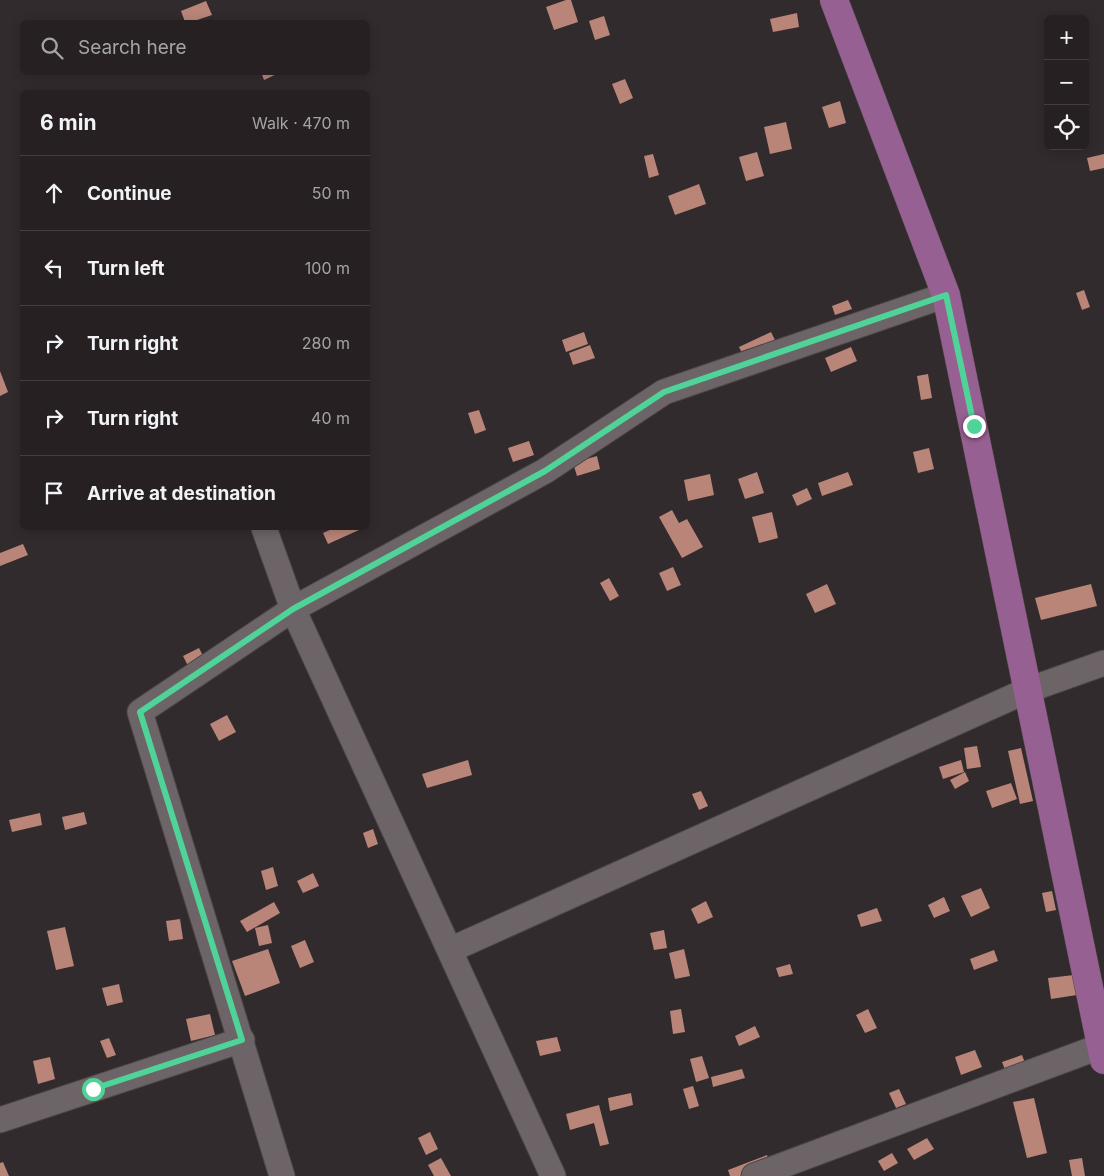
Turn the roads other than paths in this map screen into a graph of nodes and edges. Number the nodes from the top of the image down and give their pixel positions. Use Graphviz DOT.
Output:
graph roads {
  1 [pos="834,0"];
  2 [pos="946,295"];
  3 [pos="265,530"];
  4 [pos="293,609"];
  5 [pos="1104,663"];
  6 [pos="1028,690"];
  7 [pos="450,950"];
  8 [pos="242,1040"];
  9 [pos="1103,1050"];
  10 [pos="0,1120"];
  11 [pos="282,1176"];
  12 [pos="553,1176"];
  13 [pos="754,1176"];
  1 -- 2 [label="main road"];
  2 -- 4 [label="street"];
  2 -- 6 [label="main road"];
  3 -- 4 [label="street"];
  4 -- 7 [label="street"];
  4 -- 8 [label="street"];
  5 -- 6 [label="street"];
  6 -- 7 [label="street"];
  6 -- 9 [label="main road"];
  7 -- 12 [label="street"];
  8 -- 10 [label="street"];
  8 -- 11 [label="street"];
  9 -- 13 [label="street"];
}
